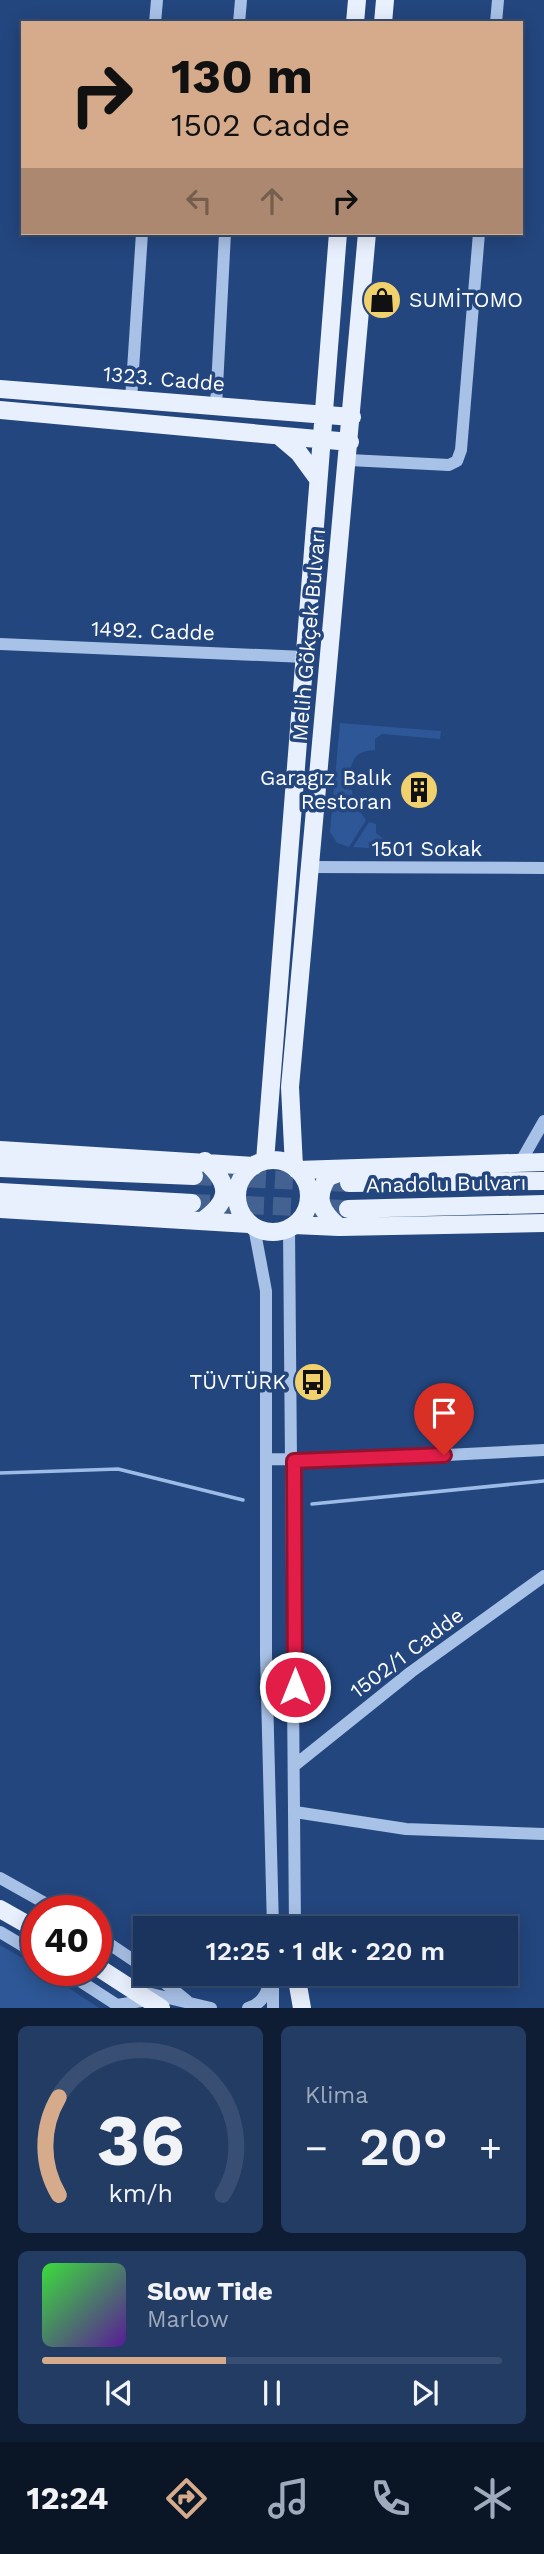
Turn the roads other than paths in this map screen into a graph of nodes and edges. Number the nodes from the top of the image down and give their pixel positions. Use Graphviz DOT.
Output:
graph roads {
  1 [pos="157,0"];
  2 [pos="241,0"];
  3 [pos="357,0"];
  4 [pos="385,0"];
  5 [pos="498,0"];
  6 [pos="155,21"];
  7 [pos="239,21"];
  8 [pos="355,21"];
  9 [pos="383,21"];
  10 [pos="496,21"];
  11 [pos="142,235"];
  12 [pos="225,235"];
  13 [pos="338,235"];
  14 [pos="367,235"];
  15 [pos="479,235"];
  16 [pos="0,389"];
  17 [pos="131,400"];
  18 [pos="216,406"];
  19 [pos="0,410"];
  20 [pos="324,415"];
  21 [pos="352,418"];
  22 [pos="278,435"];
  23 [pos="322,439"];
  24 [pos="350,442"];
  25 [pos="349,460"];
  26 [pos="318,479"];
  27 [pos="0,644"];
  28 [pos="304,657"];
  29 [pos="310,867"];
  30 [pos="544,868"];
  31 [pos="544,1121"];
  32 [pos="0,1150"];
  33 [pos="205,1161"];
  34 [pos="544,1162"];
  35 [pos="259,1163"];
  36 [pos="520,1163"];
  37 [pos="0,1168"];
  38 [pos="295,1168"];
  39 [pos="194,1176"];
  40 [pos="349,1176"];
  41 [pos="544,1181"];
  42 [pos="0,1192"];
  43 [pos="191,1203"];
  44 [pos="544,1205"];
  45 [pos="0,1209"];
  46 [pos="348,1209"];
  47 [pos="202,1221"];
  48 [pos="544,1223"];
  49 [pos="252,1225"];
  50 [pos="292,1227"];
  51 [pos="340,1227"];
  52 [pos="544,1450"];
  53 [pos="266,1459"];
  54 [pos="294,1461"];
  55 [pos="544,1576"];
  56 [pos="295,1765"];
  57 [pos="295,1812"];
  58 [pos="544,1834"];
  59 [pos="0,1878"];
  60 [pos="30,1895"];
  61 [pos="0,1909"];
  62 [pos="273,1916"];
  63 [pos="295,1916"];
  64 [pos="21,1921"];
  65 [pos="0,1932"];
  66 [pos="21,1944"];
  67 [pos="112,1946"];
  68 [pos="133,1960"];
  69 [pos="112,1977"];
  70 [pos="87,1986"];
  71 [pos="168,1986"];
  72 [pos="269,1986"];
  73 [pos="273,1986"];
  74 [pos="296,1986"];
  75 [pos="298,1986"];
  76 [pos="131,1989"];
  77 [pos="154,2004"];
  78 [pos="192,2005"];
  79 [pos="211,2008"];
  80 [pos="248,2008"];
  81 [pos="273,2008"];
  82 [pos="295,2008"];
  83 [pos="302,2008"];
  1 -- 6 [label="street"];
  2 -- 7 [label="street"];
  3 -- 8 [label="main road"];
  4 -- 9 [label="main road"];
  5 -- 10 [label="street"];
  11 -- 17 [label="street"];
  12 -- 18 [label="street"];
  13 -- 20 [label="main road, Melih Gökçek Bulvarı"];
  14 -- 21 [label="main road, Melih Gökçek Bulvarı"];
  15 -- 25 [label="street"];
  16 -- 17 [label="main road, 1323. Cadde"];
  17 -- 18 [label="main road, 1323. Cadde"];
  18 -- 20 [label="main road, 1323. Cadde"];
  19 -- 22 [label="main road"];
  20 -- 21 [label="main road, 1323. Cadde"];
  20 -- 23 [label="main road, Melih Gökçek Bulvarı"];
  21 -- 24 [label="main road, Melih Gökçek Bulvarı"];
  22 -- 23 [label="main road"];
  22 -- 26 [label="main road"];
  23 -- 24 [label="main road"];
  23 -- 26 [label="main road, Melih Gökçek Bulvarı"];
  24 -- 25 [label="main road, Melih Gökçek Bulvarı"];
  25 -- 29 [label="main road, Melih Gökçek Bulvarı"];
  26 -- 28 [label="main road, Melih Gökçek Bulvarı"];
  27 -- 28 [label="street, 1492. Cadde"];
  28 -- 35 [label="main road, Melih Gökçek Bulvarı"];
  29 -- 30 [label="street, 1501 Sokak"];
  29 -- 38 [label="main road, Melih Gökçek Bulvarı"];
  31 -- 36 [label="street"];
  32 -- 33 [label="main road"];
  33 -- 35 [label="main road"];
  33 -- 47 [label="main road"];
  34 -- 36 [label="main road"];
  35 -- 38 [label="main road"];
  35 -- 49 [label="main road"];
  36 -- 40 [label="main road"];
  37 -- 39 [label="main road"];
  38 -- 40 [label="main road"];
  38 -- 50 [label="main road"];
  40 -- 41 [label="main road, Anadolu Bulvarı"];
  40 -- 51 [label="main road"];
  42 -- 43 [label="main road"];
  44 -- 46 [label="main road, Anadolu Bulvarı"];
  45 -- 47 [label="main road"];
  47 -- 49 [label="main road"];
  48 -- 51 [label="main road"];
  49 -- 50 [label="main road"];
  49 -- 53 [label="street"];
  50 -- 51 [label="main road"];
  50 -- 54 [label="street"];
  52 -- 54 [label="street"];
  53 -- 54 [label="street"];
  53 -- 62 [label="street"];
  54 -- 56 [label="street"];
  55 -- 56 [label="street, 1502/1 Cadde"];
  56 -- 57 [label="street"];
  57 -- 58 [label="street"];
  57 -- 63 [label="street"];
  59 -- 60 [label="street"];
  61 -- 64 [label="main road"];
  65 -- 66 [label="street"];
  67 -- 68 [label="street"];
  69 -- 76 [label="main road"];
  70 -- 77 [label="street"];
  71 -- 78 [label="street"];
  72 -- 80 [label="street"];
  73 -- 81 [label="street"];
  74 -- 82 [label="street"];
  75 -- 83 [label="main road"];
  76 -- 77 [label="main road"];
  76 -- 78 [label="street"];
  78 -- 79 [label="street"];
}
